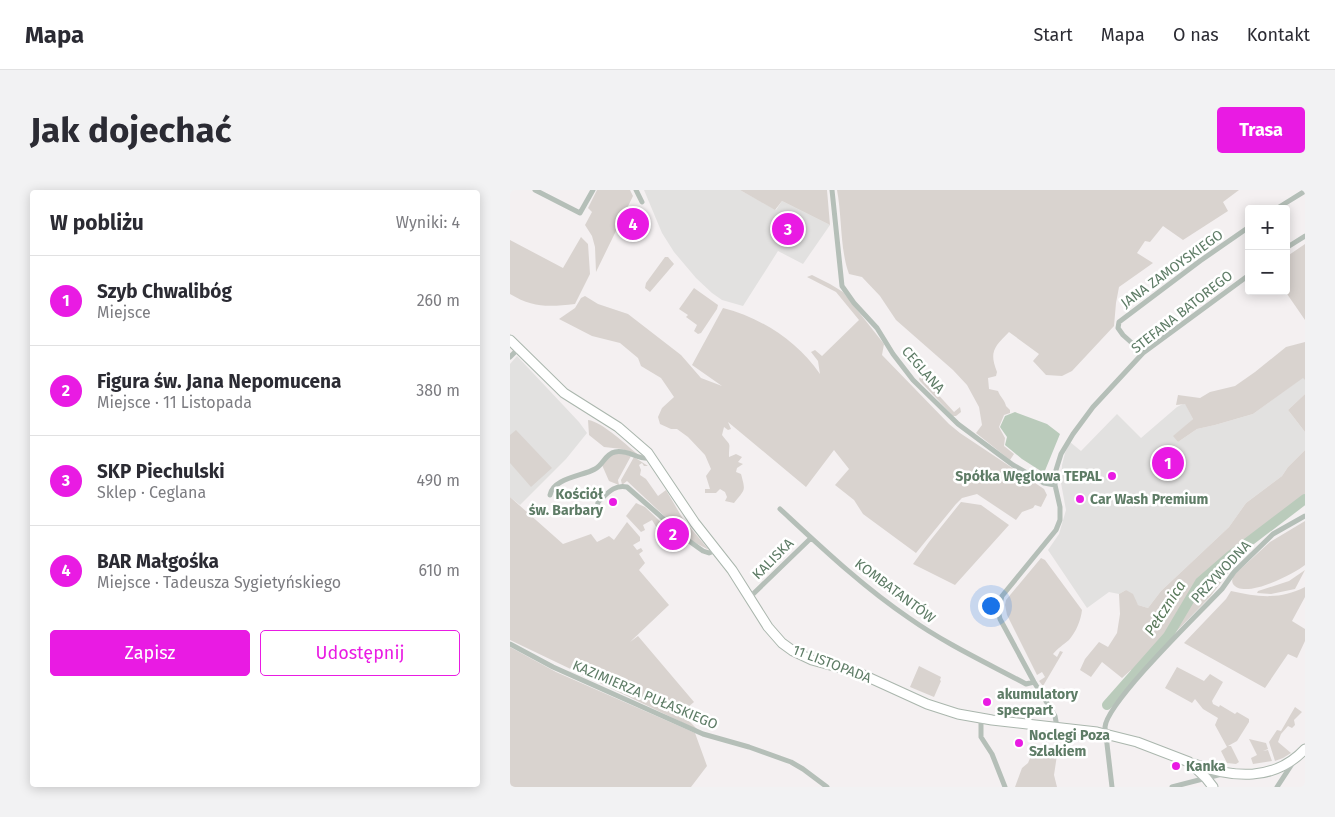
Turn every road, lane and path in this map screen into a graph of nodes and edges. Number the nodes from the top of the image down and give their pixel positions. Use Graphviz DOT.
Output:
graph roads {
  1 [pos="535,190"];
  2 [pos="592,190"];
  3 [pos="636,190"];
  4 [pos="832,190"];
  5 [pos="1305,191"];
  6 [pos="642,202"];
  7 [pos="1282,205"];
  8 [pos="1245,231"];
  9 [pos="1305,236"];
  10 [pos="1290,245"];
  11 [pos="1245,278"];
  12 [pos="510,340"];
  13 [pos="518,348"];
  14 [pos="1142,353"];
  15 [pos="510,357"];
  16 [pos="652,458"];
  17 [pos="1055,485"];
  18 [pos="550,495"];
  19 [pos="780,509"];
  20 [pos="600,515"];
  21 [pos="1305,516"];
  22 [pos="811,538"];
  23 [pos="717,550"];
  24 [pos="750,597"];
  25 [pos="510,644"];
  26 [pos="1034,682"];
  27 [pos="981,719"];
  28 [pos="1057,727"];
  29 [pos="1105,733"];
  30 [pos="1305,748"];
  31 [pos="1295,759"];
  32 [pos="1189,762"];
  33 [pos="1225,773"];
  34 [pos="1206,778"];
  35 [pos="827,787"];
  36 [pos="1005,787"];
  37 [pos="1112,787"];
  38 [pos="1172,787"];
  39 [pos="1214,787"];
  40 [pos="1277,787"];
  1 -- 2 [label="street"];
  3 -- 6 [label="street"];
  4 -- 17 [label="street, CEGLANA"];
  5 -- 7 [label="street"];
  8 -- 14 [label="street, JANA ZAMOYSKIEGO"];
  9 -- 10 [label="street"];
  11 -- 14 [label="street, STEFANA BATOREGO"];
  12 -- 13 [label="main road, 11 LISTOPADA"];
  13 -- 15 [label="street"];
  13 -- 16 [label="main road, 11 LISTOPADA"];
  14 -- 17 [label="street, STEFANA BATOREGO"];
  16 -- 18 [label="street"];
  16 -- 23 [label="main road, 11 LISTOPADA"];
  17 -- 26 [label="street, STEFANA BATOREGO"];
  19 -- 22 [label="street, KOMBATANTÓW"];
  20 -- 23 [label="street"];
  21 -- 29 [label="street, PRZYWODNA"];
  22 -- 24 [label="street, KALISKA"];
  22 -- 26 [label="street, KOMBATANTÓW"];
  23 -- 24 [label="main road, 11 LISTOPADA"];
  24 -- 27 [label="main road, 11 LISTOPADA"];
  25 -- 35 [label="street, KAZIMIERZA PUŁASKIEGO"];
  26 -- 28 [label="street, STEFANA BATOREGO"];
  27 -- 28 [label="main road, 11 LISTOPADA"];
  27 -- 36 [label="street"];
  28 -- 29 [label="main road, 11 LISTOPADA"];
  29 -- 32 [label="main road, 11 LISTOPADA"];
  29 -- 37 [label="street"];
  30 -- 31 [label="main road"];
  31 -- 33 [label="main road"];
  31 -- 40 [label="street"];
  32 -- 33 [label="main road"];
  32 -- 34 [label="main road, 11 LISTOPADA"];
  33 -- 34 [label="street"];
  34 -- 38 [label="street"];
  34 -- 39 [label="main road, 11 LISTOPADA"];
}
